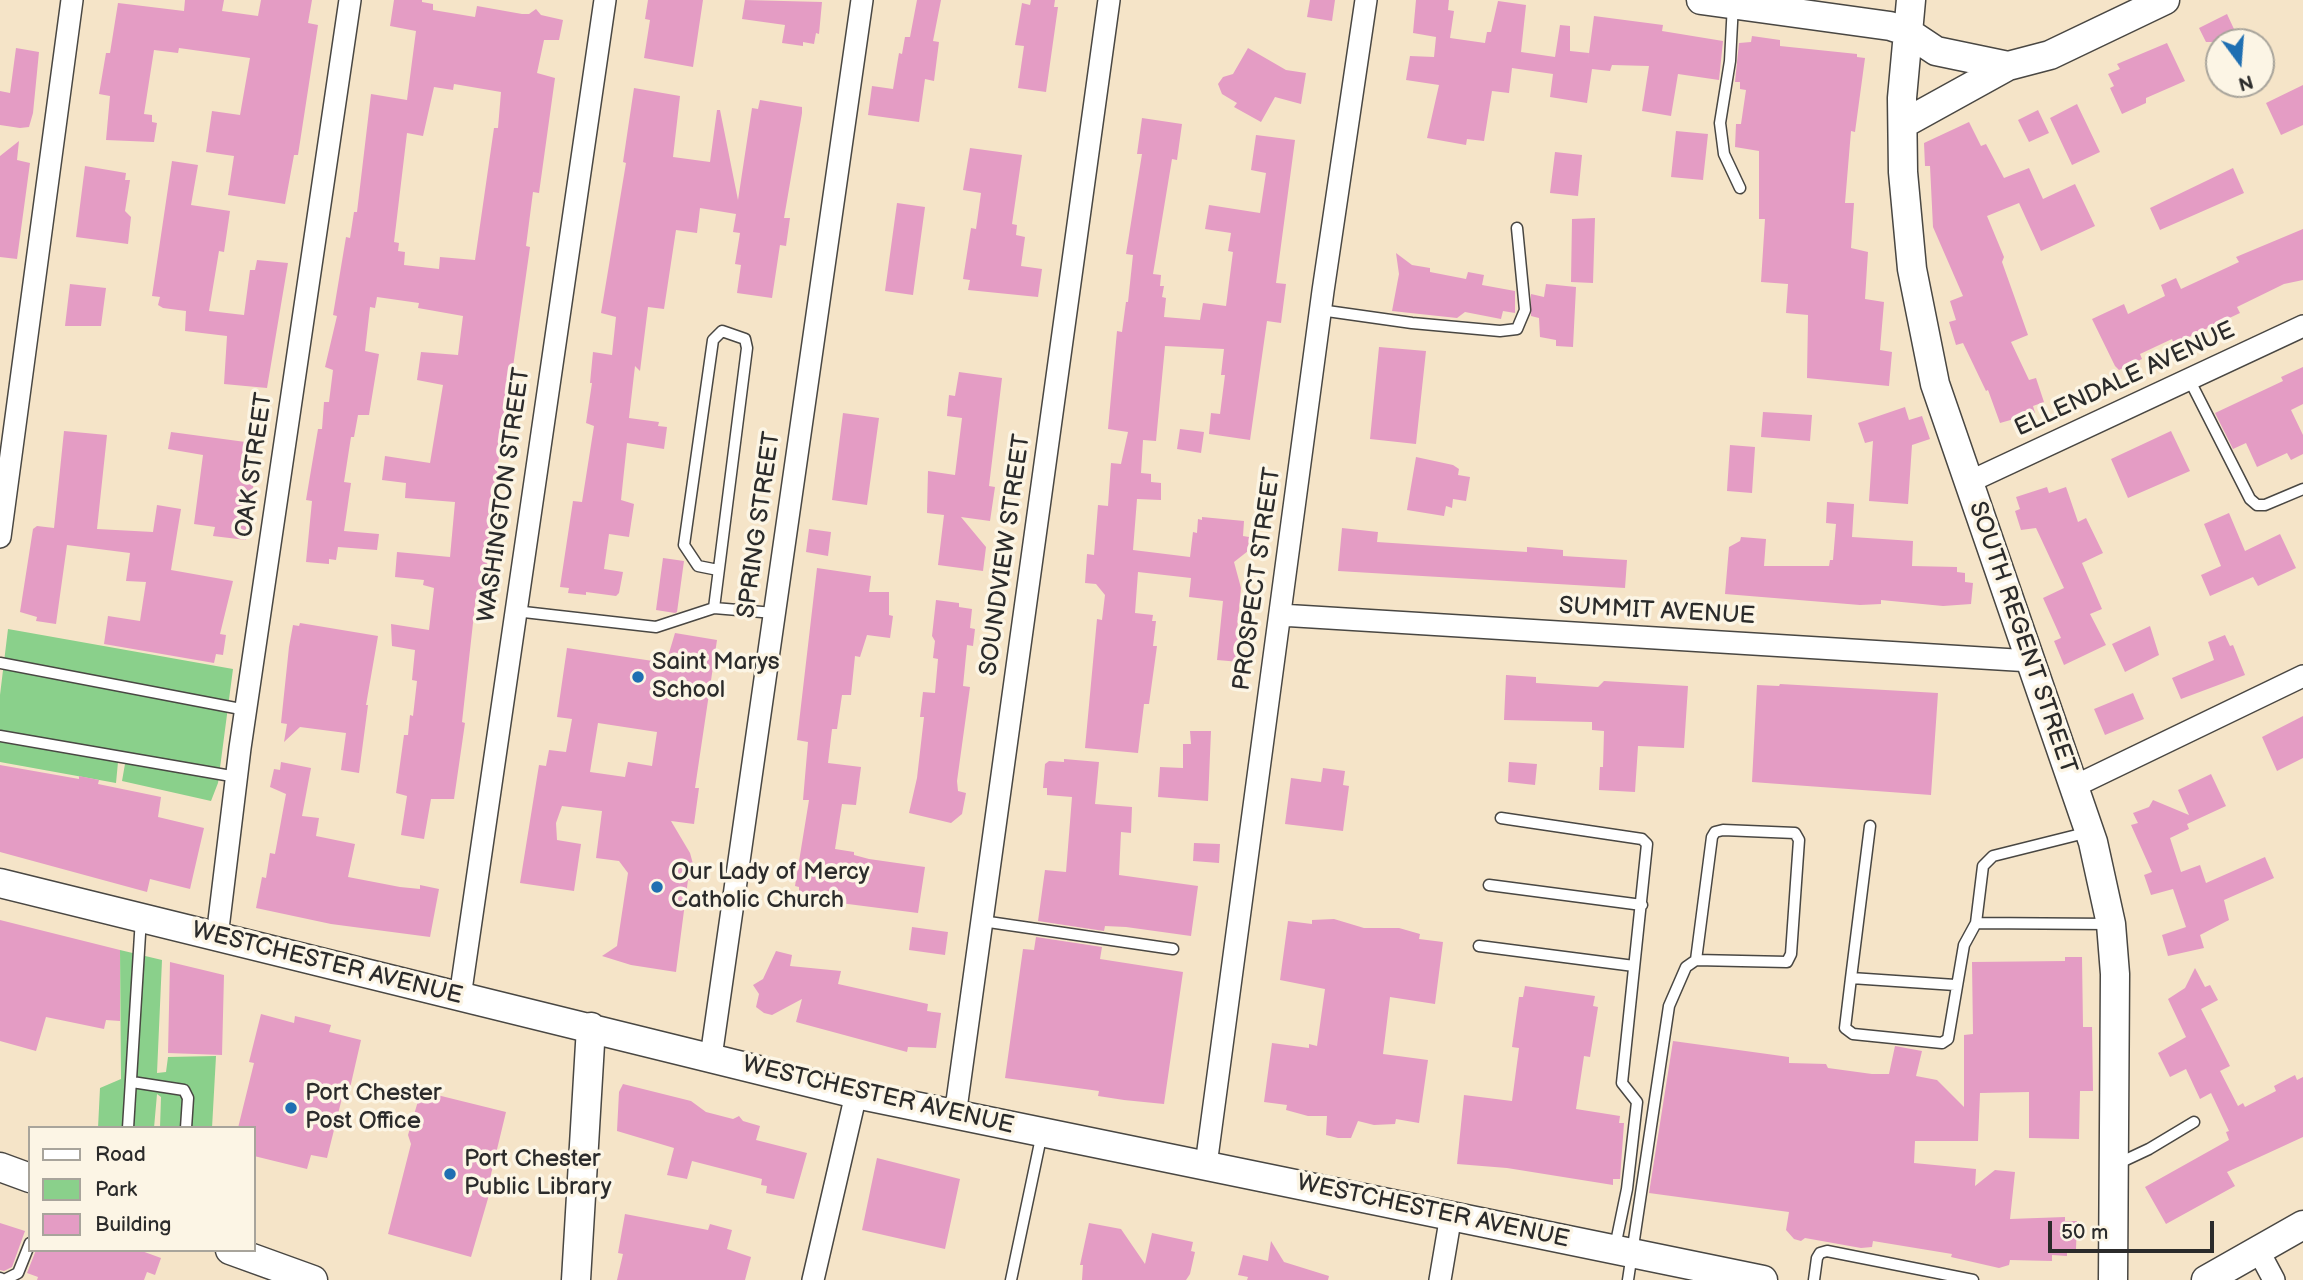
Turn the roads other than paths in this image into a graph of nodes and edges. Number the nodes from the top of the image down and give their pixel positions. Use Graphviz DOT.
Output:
graph roads {
  1 [pos="72,0"];
  2 [pos="350,0"];
  3 [pos="605,0"];
  4 [pos="862,0"];
  5 [pos="1109,0"];
  6 [pos="1366,0"];
  7 [pos="1701,0"];
  8 [pos="1911,0"];
  9 [pos="2165,0"];
  10 [pos="1733,5"];
  11 [pos="1906,32"];
  12 [pos="2008,66"];
  13 [pos="1903,124"];
  14 [pos="1740,188"];
  15 [pos="1517,228"];
  16 [pos="1320,310"];
  17 [pos="2303,326"];
  18 [pos="2189,379"];
  19 [pos="1969,482"];
  20 [pos="2303,489"];
  21 [pos="0,537"];
  22 [pos="719,570"];
  23 [pos="714,608"];
  24 [pos="515,611"];
  25 [pos="774,613"];
  26 [pos="1280,615"];
  27 [pos="2031,661"];
  28 [pos="0,663"];
  29 [pos="2303,676"];
  30 [pos="246,710"];
  31 [pos="0,736"];
  32 [pos="237,776"];
  33 [pos="2073,787"];
  34 [pos="1502,818"];
  35 [pos="1870,826"];
  36 [pos="2089,832"];
  37 [pos="0,883"];
  38 [pos="1489,885"];
  39 [pos="1642,905"];
  40 [pos="141,918"];
  41 [pos="982,922"];
  42 [pos="1976,923"];
  43 [pos="2111,923"];
  44 [pos="217,937"];
  45 [pos="1479,946"];
  46 [pos="1172,949"];
  47 [pos="1696,960"];
  48 [pos="1634,966"];
  49 [pos="1851,978"];
  50 [pos="1955,985"];
  51 [pos="460,997"];
  52 [pos="591,1027"];
  53 [pos="710,1057"];
  54 [pos="132,1082"];
  55 [pos="856,1094"];
  56 [pos="956,1116"];
  57 [pos="2194,1122"];
  58 [pos="128,1126"];
  59 [pos="186,1126"];
  60 [pos="1042,1133"];
  61 [pos="1206,1165"];
  62 [pos="2114,1165"];
  63 [pos="0,1167"];
  64 [pos="28,1177"];
  65 [pos="1451,1215"];
  66 [pos="2303,1225"];
  67 [pos="28,1248"];
  68 [pos="2258,1250"];
  69 [pos="236,1252"];
  70 [pos="1624,1261"];
  71 [pos="0,1278"];
  72 [pos="313,1280"];
  73 [pos="576,1280"];
  74 [pos="813,1280"];
  75 [pos="1011,1280"];
  76 [pos="1440,1280"];
  77 [pos="1763,1280"];
  78 [pos="1814,1280"];
  79 [pos="1973,1280"];
  80 [pos="2113,1280"];
  81 [pos="2206,1280"];
  82 [pos="2274,1280"];
  1 -- 21 [label="street"];
  2 -- 30 [label="street, OAK STREET"];
  3 -- 24 [label="street, WASHINGTON STREET"];
  4 -- 25 [label="street, SPRING STREET"];
  5 -- 41 [label="street, SOUNDVIEW STREET"];
  6 -- 16 [label="street, PROSPECT STREET"];
  7 -- 10 [label="street"];
  8 -- 11 [label="street, SOUTH REGENT STREET"];
  9 -- 12 [label="street"];
  10 -- 11 [label="street"];
  10 -- 14 [label="lane"];
  11 -- 12 [label="street"];
  11 -- 13 [label="street, SOUTH REGENT STREET"];
  12 -- 13 [label="street"];
  13 -- 19 [label="street, SOUTH REGENT STREET"];
  15 -- 16 [label="lane"];
  16 -- 26 [label="street, PROSPECT STREET"];
  17 -- 18 [label="street, ELLENDALE AVENUE"];
  18 -- 19 [label="street, ELLENDALE AVENUE"];
  18 -- 20 [label="lane"];
  19 -- 27 [label="street, SOUTH REGENT STREET"];
  22 -- 22 [label="lane"];
  22 -- 23 [label="lane"];
  23 -- 24 [label="lane"];
  23 -- 25 [label="lane"];
  24 -- 51 [label="street, WASHINGTON STREET"];
  25 -- 53 [label="street, SPRING STREET"];
  26 -- 27 [label="street, SUMMIT AVENUE"];
  26 -- 61 [label="street, PROSPECT STREET"];
  27 -- 33 [label="street, SOUTH REGENT STREET"];
  28 -- 30 [label="lane"];
  29 -- 33 [label="street"];
  30 -- 32 [label="street, OAK STREET"];
  31 -- 32 [label="lane"];
  32 -- 44 [label="street, OAK STREET"];
  33 -- 36 [label="street, SOUTH REGENT STREET"];
  34 -- 39 [label="lane"];
  35 -- 49 [label="lane"];
  36 -- 42 [label="lane"];
  36 -- 43 [label="street, SOUTH REGENT STREET"];
  37 -- 40 [label="street, WESTCHESTER AVENUE"];
  38 -- 39 [label="lane"];
  39 -- 48 [label="lane"];
  40 -- 44 [label="street, WESTCHESTER AVENUE"];
  40 -- 54 [label="lane"];
  41 -- 46 [label="lane"];
  41 -- 56 [label="street, SOUNDVIEW STREET"];
  42 -- 43 [label="lane"];
  42 -- 50 [label="lane"];
  43 -- 62 [label="street, SOUTH REGENT STREET"];
  44 -- 51 [label="street, WESTCHESTER AVENUE"];
  45 -- 48 [label="lane"];
  47 -- 47 [label="lane"];
  47 -- 70 [label="lane"];
  48 -- 70 [label="lane"];
  49 -- 50 [label="lane"];
  49 -- 50 [label="lane"];
  51 -- 52 [label="street, WESTCHESTER AVENUE"];
  52 -- 53 [label="street, WESTCHESTER AVENUE"];
  52 -- 73 [label="street"];
  53 -- 55 [label="street, WESTCHESTER AVENUE"];
  54 -- 58 [label="lane"];
  54 -- 59 [label="lane"];
  55 -- 56 [label="street, WESTCHESTER AVENUE"];
  55 -- 74 [label="street"];
  56 -- 60 [label="street, WESTCHESTER AVENUE"];
  57 -- 62 [label="lane"];
  60 -- 61 [label="street, WESTCHESTER AVENUE"];
  60 -- 75 [label="lane"];
  61 -- 65 [label="street, WESTCHESTER AVENUE"];
  62 -- 80 [label="street, SOUTH REGENT STREET"];
  63 -- 64 [label="street"];
  65 -- 70 [label="street, WESTCHESTER AVENUE"];
  65 -- 76 [label="street"];
  66 -- 68 [label="street"];
  67 -- 71 [label="lane"];
  68 -- 81 [label="street"];
  68 -- 82 [label="street"];
  69 -- 72 [label="street"];
  70 -- 77 [label="street, WESTCHESTER AVENUE"];
  78 -- 79 [label="lane"];
}
